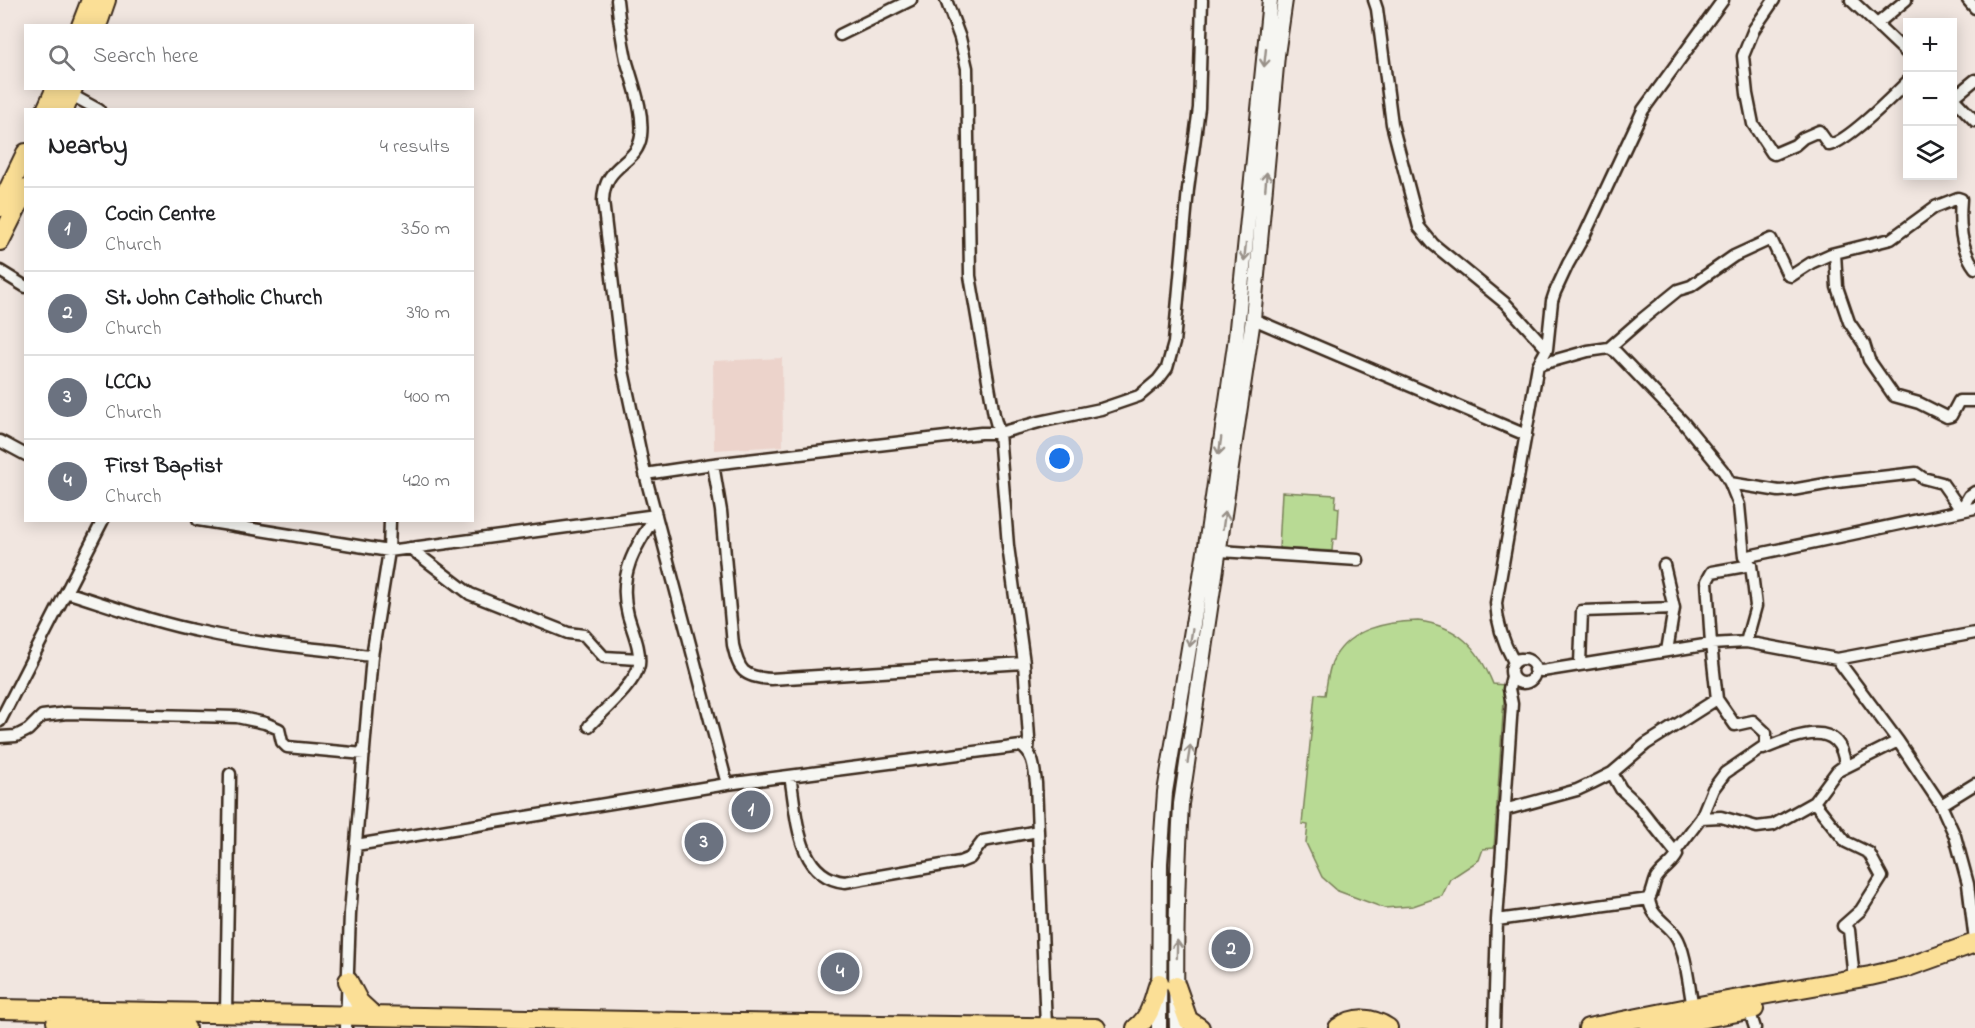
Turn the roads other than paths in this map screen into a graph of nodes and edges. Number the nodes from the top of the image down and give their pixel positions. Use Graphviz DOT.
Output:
graph roads {
  1 [pos="92,0"];
  2 [pos="106,0"];
  3 [pos="617,0"];
  4 [pos="911,0"];
  5 [pos="946,0"];
  6 [pos="1202,0"];
  7 [pos="1270,0"];
  8 [pos="1285,0"];
  9 [pos="1374,0"];
  10 [pos="1723,0"];
  11 [pos="1774,0"];
  12 [pos="1851,0"];
  13 [pos="1906,0"];
  14 [pos="1968,0"];
  15 [pos="1975,8"];
  16 [pos="82,24"];
  17 [pos="98,24"];
  18 [pos="1877,24"];
  19 [pos="840,35"];
  20 [pos="1903,49"];
  21 [pos="1975,80"];
  22 [pos="1903,86"];
  23 [pos="64,94"];
  24 [pos="1957,94"];
  25 [pos="1957,101"];
  26 [pos="48,108"];
  27 [pos="95,108"];
  28 [pos="1975,121"];
  29 [pos="24,157"];
  30 [pos="24,193"];
  31 [pos="0,207"];
  32 [pos="0,241"];
  33 [pos="1835,253"];
  34 [pos="1975,268"];
  35 [pos="0,271"];
  36 [pos="24,286"];
  37 [pos="1238,314"];
  38 [pos="1253,319"];
  39 [pos="1609,348"];
  40 [pos="1547,349"];
  41 [pos="1538,365"];
  42 [pos="1975,401"];
  43 [pos="999,433"];
  44 [pos="1526,435"];
  45 [pos="0,441"];
  46 [pos="24,454"];
  47 [pos="713,464"];
  48 [pos="645,474"];
  49 [pos="1730,483"];
  50 [pos="1975,492"];
  51 [pos="1975,508"];
  52 [pos="1961,510"];
  53 [pos="656,515"];
  54 [pos="102,522"];
  55 [pos="210,522"];
  56 [pos="390,522"];
  57 [pos="410,548"];
  58 [pos="389,551"];
  59 [pos="1220,551"];
  60 [pos="1359,560"];
  61 [pos="1748,561"];
  62 [pos="1664,565"];
  63 [pos="66,592"];
  64 [pos="1674,609"];
  65 [pos="1975,633"];
  66 [pos="1746,642"];
  67 [pos="1711,644"];
  68 [pos="1667,651"];
  69 [pos="372,656"];
  70 [pos="639,659"];
  71 [pos="1837,659"];
  72 [pos="1024,663"];
  73 [pos="1524,663"];
  74 [pos="1580,664"];
  75 [pos="1512,676"];
  76 [pos="1525,682"];
  77 [pos="1717,699"];
  78 [pos="1512,704"];
  79 [pos="0,721"];
  80 [pos="590,726"];
  81 [pos="0,737"];
  82 [pos="1898,741"];
  83 [pos="1028,750"];
  84 [pos="1754,753"];
  85 [pos="364,754"];
  86 [pos="1837,771"];
  87 [pos="1612,773"];
  88 [pos="230,774"];
  89 [pos="790,776"];
  90 [pos="727,784"];
  91 [pos="1975,784"];
  92 [pos="1814,802"];
  93 [pos="1941,805"];
  94 [pos="1504,810"];
  95 [pos="1701,818"];
  96 [pos="1038,831"];
  97 [pos="356,845"];
  98 [pos="1675,852"];
  99 [pos="1649,898"];
  100 [pos="1497,920"];
  101 [pos="1975,942"];
  102 [pos="1975,956"];
  103 [pos="1854,979"];
  104 [pos="348,981"];
  105 [pos="1167,984"];
  106 [pos="1693,1007"];
  107 [pos="0,1009"];
  108 [pos="1749,1010"];
  109 [pos="226,1013"];
  110 [pos="373,1015"];
  111 [pos="0,1019"];
  112 [pos="346,1021"];
  113 [pos="527,1023"];
  114 [pos="663,1025"];
  115 [pos="741,1026"];
  116 [pos="837,1026"];
  117 [pos="1046,1026"];
  118 [pos="1335,1027"];
  119 [pos="186,1028"];
  120 [pos="1096,1028"];
  121 [pos="1136,1028"];
  122 [pos="1159,1028"];
  123 [pos="1177,1028"];
  124 [pos="1200,1028"];
  125 [pos="1388,1028"];
  126 [pos="1494,1028"];
  127 [pos="1588,1028"];
  128 [pos="1650,1028"];
  129 [pos="1755,1028"];
  1 -- 16 [label="highway"];
  2 -- 17 [label="highway"];
  3 -- 48 [label="street"];
  4 -- 19 [label="street"];
  5 -- 43 [label="street"];
  6 -- 43 [label="street"];
  7 -- 37 [label="street, one-way"];
  38 -- 8 [label="street, one-way"];
  9 -- 40 [label="street"];
  10 -- 40 [label="street"];
  11 -- 22 [label="street"];
  12 -- 18 [label="street"];
  13 -- 18 [label="street"];
  14 -- 15 [label="street"];
  18 -- 20 [label="street"];
  21 -- 24 [label="street"];
  23 -- 26 [label="highway"];
  23 -- 27 [label="street"];
  25 -- 28 [label="street"];
  29 -- 31 [label="highway"];
  30 -- 32 [label="highway"];
  33 -- 34 [label="street"];
  33 -- 39 [label="street"];
  33 -- 42 [label="street"];
  35 -- 36 [label="street"];
  37 -- 38 [label="street"];
  37 -- 105 [label="street, one-way"];
  38 -- 44 [label="street"];
  59 -- 38 [label="street, one-way"];
  39 -- 41 [label="street"];
  39 -- 49 [label="street"];
  40 -- 41 [label="street"];
  41 -- 44 [label="street"];
  43 -- 47 [label="street"];
  43 -- 72 [label="street"];
  44 -- 73 [label="street"];
  45 -- 46 [label="street"];
  47 -- 48 [label="street"];
  47 -- 72 [label="street"];
  48 -- 53 [label="street"];
  49 -- 52 [label="street"];
  49 -- 61 [label="street"];
  50 -- 52 [label="street"];
  51 -- 52 [label="street"];
  52 -- 61 [label="street"];
  53 -- 57 [label="street"];
  53 -- 70 [label="street"];
  53 -- 90 [label="street"];
  54 -- 63 [label="street"];
  55 -- 58 [label="street"];
  56 -- 58 [label="street"];
  57 -- 58 [label="street"];
  57 -- 70 [label="street"];
  58 -- 69 [label="street"];
  59 -- 60 [label="street"];
  105 -- 59 [label="street, one-way"];
  61 -- 66 [label="street"];
  61 -- 67 [label="street"];
  62 -- 64 [label="street"];
  63 -- 69 [label="street"];
  63 -- 79 [label="street"];
  64 -- 68 [label="street"];
  64 -- 74 [label="street"];
  65 -- 71 [label="street"];
  66 -- 67 [label="street"];
  66 -- 71 [label="street"];
  67 -- 68 [label="street"];
  67 -- 77 [label="street"];
  68 -- 74 [label="street"];
  69 -- 85 [label="street"];
  70 -- 80 [label="street"];
  71 -- 82 [label="street"];
  72 -- 83 [label="street"];
  73 -- 74 [label="street"];
  73 -- 75 [label="street"];
  73 -- 76 [label="street"];
  75 -- 76 [label="street"];
  75 -- 78 [label="street"];
  76 -- 78 [label="street"];
  77 -- 84 [label="street"];
  77 -- 87 [label="street"];
  78 -- 94 [label="street"];
  81 -- 85 [label="street"];
  82 -- 86 [label="street"];
  82 -- 93 [label="street"];
  83 -- 89 [label="street"];
  83 -- 96 [label="street"];
  84 -- 86 [label="street"];
  84 -- 95 [label="street"];
  85 -- 97 [label="street"];
  86 -- 92 [label="street"];
  87 -- 94 [label="street"];
  87 -- 98 [label="street"];
  88 -- 109 [label="street"];
  89 -- 90 [label="street"];
  89 -- 96 [label="street"];
  90 -- 97 [label="street"];
  91 -- 93 [label="street"];
  92 -- 95 [label="street"];
  92 -- 103 [label="street"];
  93 -- 101 [label="street"];
  94 -- 100 [label="street"];
  95 -- 98 [label="street"];
  96 -- 117 [label="street"];
  97 -- 104 [label="street"];
  98 -- 99 [label="street"];
  99 -- 100 [label="street"];
  99 -- 106 [label="street"];
  100 -- 126 [label="street"];
  101 -- 103 [label="highway"];
  102 -- 108 [label="highway"];
  103 -- 106 [label="highway"];
  104 -- 110 [label="highway"];
  104 -- 112 [label="street"];
  105 -- 121 [label="highway"];
  105 -- 122 [label="street"];
  105 -- 123 [label="street"];
  105 -- 124 [label="highway"];
  106 -- 127 [label="highway"];
  107 -- 109 [label="highway"];
  108 -- 128 [label="highway"];
  108 -- 129 [label="street"];
  109 -- 112 [label="highway"];
  110 -- 112 [label="highway"];
  110 -- 113 [label="highway"];
  111 -- 119 [label="highway"];
  113 -- 114 [label="highway"];
  114 -- 115 [label="highway"];
  115 -- 116 [label="highway"];
  116 -- 117 [label="highway"];
  117 -- 120 [label="highway"];
  118 -- 125 [label="highway"];
}
